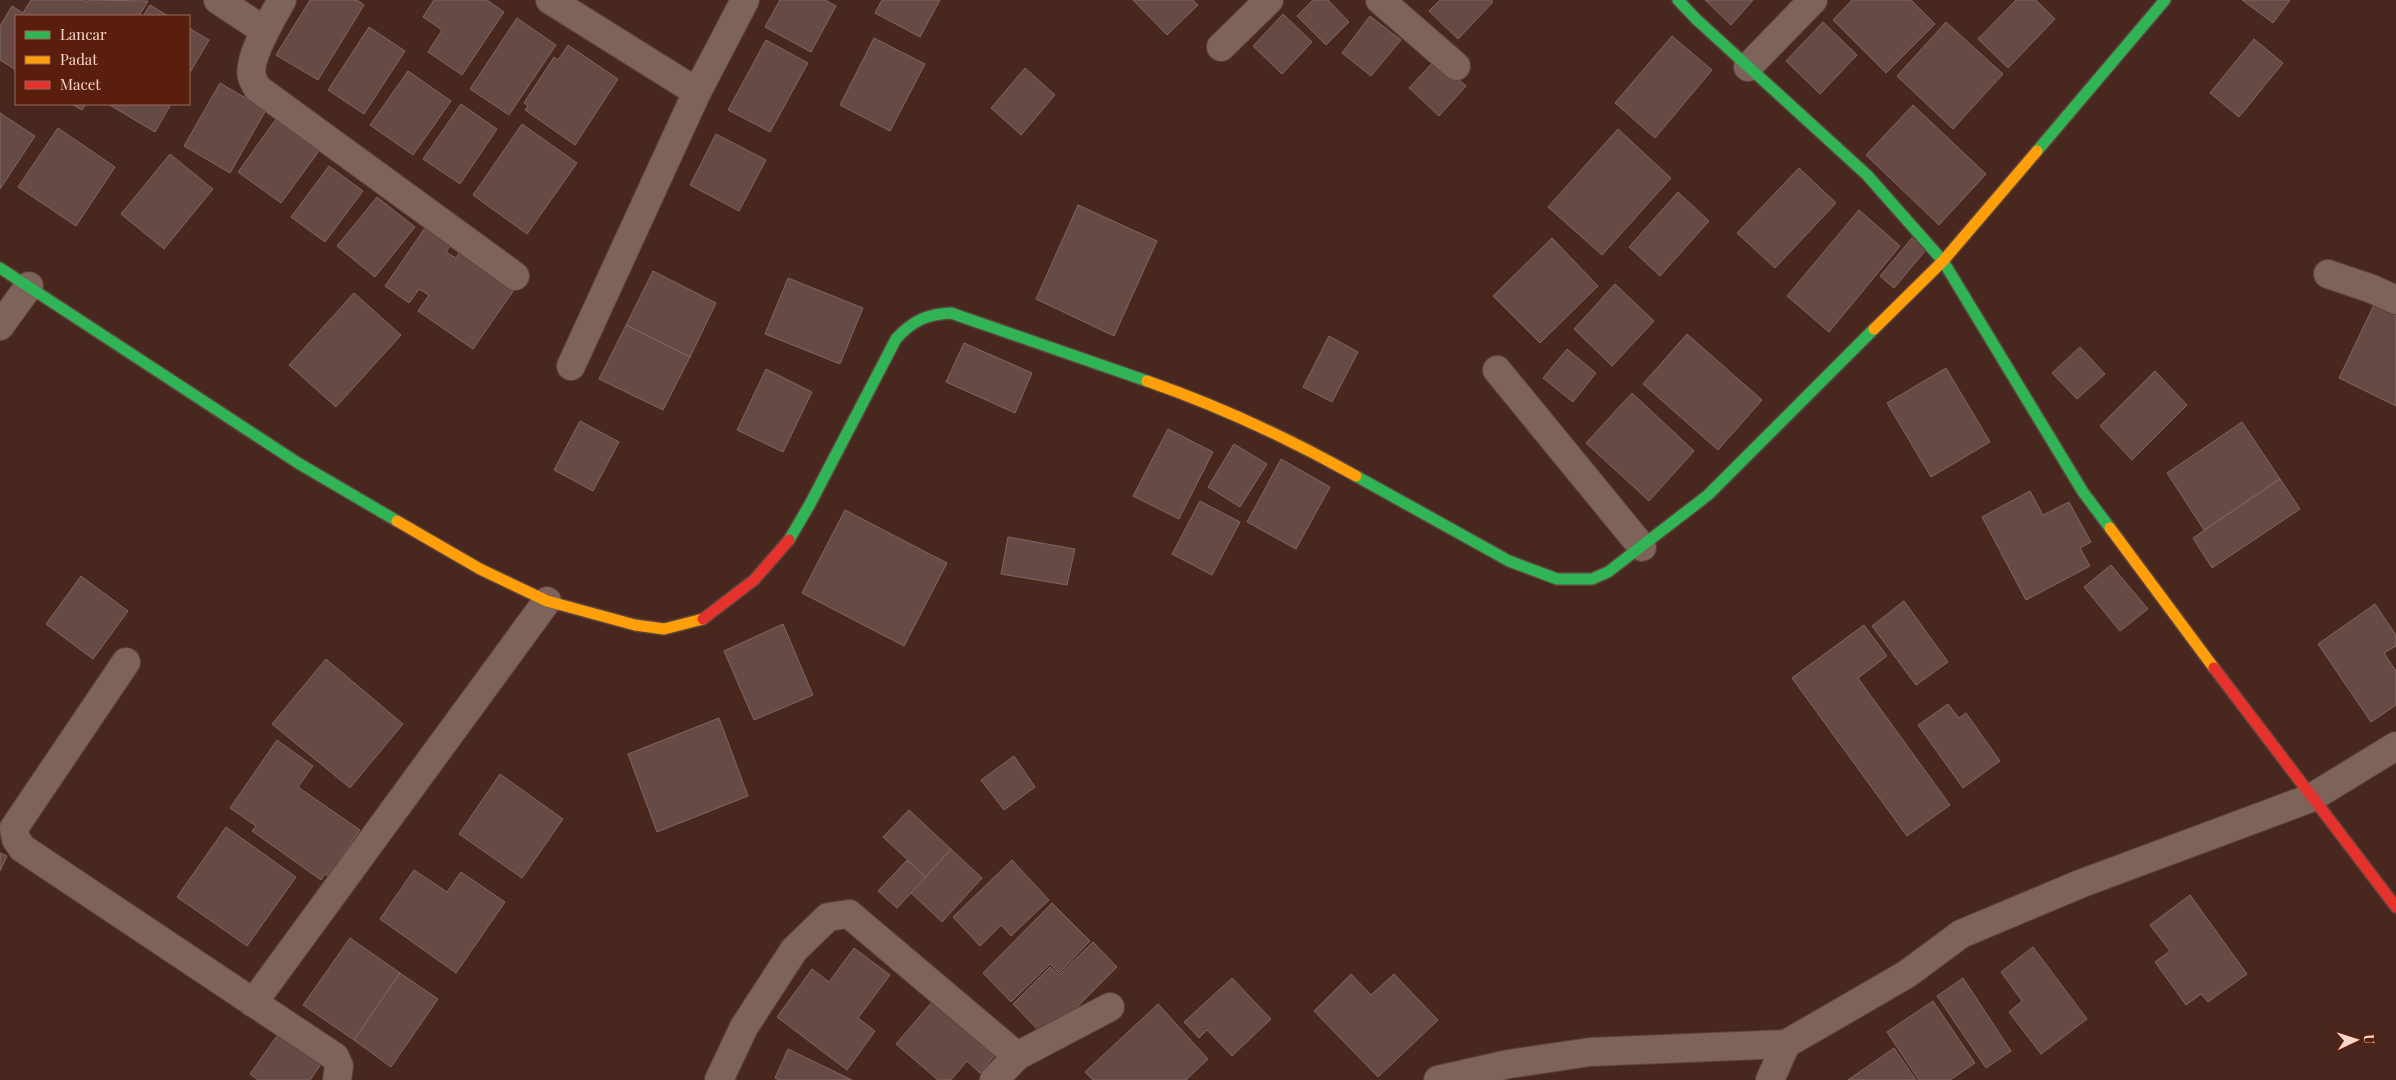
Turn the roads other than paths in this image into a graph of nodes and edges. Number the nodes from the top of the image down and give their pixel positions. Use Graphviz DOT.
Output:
graph roads {
  1 [pos="218,0"];
  2 [pos="282,0"];
  3 [pos="550,0"];
  4 [pos="745,0"];
  5 [pos="1269,0"];
  6 [pos="1380,0"];
  7 [pos="1678,0"];
  8 [pos="1814,0"];
  9 [pos="2165,0"];
  10 [pos="266,30"];
  11 [pos="1221,47"];
  12 [pos="1456,66"];
  13 [pos="1748,67"];
  14 [pos="697,92"];
  15 [pos="1943,262"];
  16 [pos="0,268"];
  17 [pos="2328,274"];
  18 [pos="515,276"];
  19 [pos="29,286"];
  20 [pos="2396,300"];
  21 [pos="0,326"];
  22 [pos="571,366"];
  23 [pos="1497,370"];
  24 [pos="1642,546"];
  25 [pos="547,601"];
  26 [pos="126,662"];
  27 [pos="2396,746"];
  28 [pos="2311,798"];
  29 [pos="2396,907"];
  30 [pos="254,1003"];
  31 [pos="1110,1007"];
  32 [pos="1786,1044"];
  33 [pos="1017,1056"];
  34 [pos="1515,1072"];
  35 [pos="338,1080"];
  36 [pos="719,1080"];
  37 [pos="994,1080"];
  38 [pos="1438,1080"];
  39 [pos="1770,1080"];
  1 -- 10 [label="street"];
  2 -- 10 [label="street"];
  3 -- 14 [label="street"];
  4 -- 14 [label="street"];
  5 -- 11 [label="street"];
  6 -- 12 [label="street"];
  7 -- 13 [label="street"];
  8 -- 13 [label="street"];
  9 -- 15 [label="street"];
  10 -- 18 [label="street"];
  13 -- 15 [label="street"];
  14 -- 22 [label="street"];
  15 -- 24 [label="street"];
  15 -- 28 [label="street"];
  16 -- 19 [label="street"];
  17 -- 20 [label="street"];
  19 -- 21 [label="street"];
  19 -- 25 [label="street"];
  23 -- 24 [label="street"];
  24 -- 25 [label="street"];
  25 -- 30 [label="street"];
  26 -- 30 [label="street"];
  27 -- 28 [label="street"];
  28 -- 29 [label="street"];
  28 -- 32 [label="street"];
  30 -- 35 [label="street"];
  31 -- 33 [label="street"];
  32 -- 34 [label="street"];
  32 -- 39 [label="street"];
  33 -- 36 [label="street"];
  33 -- 37 [label="street"];
  34 -- 38 [label="street"];
}
